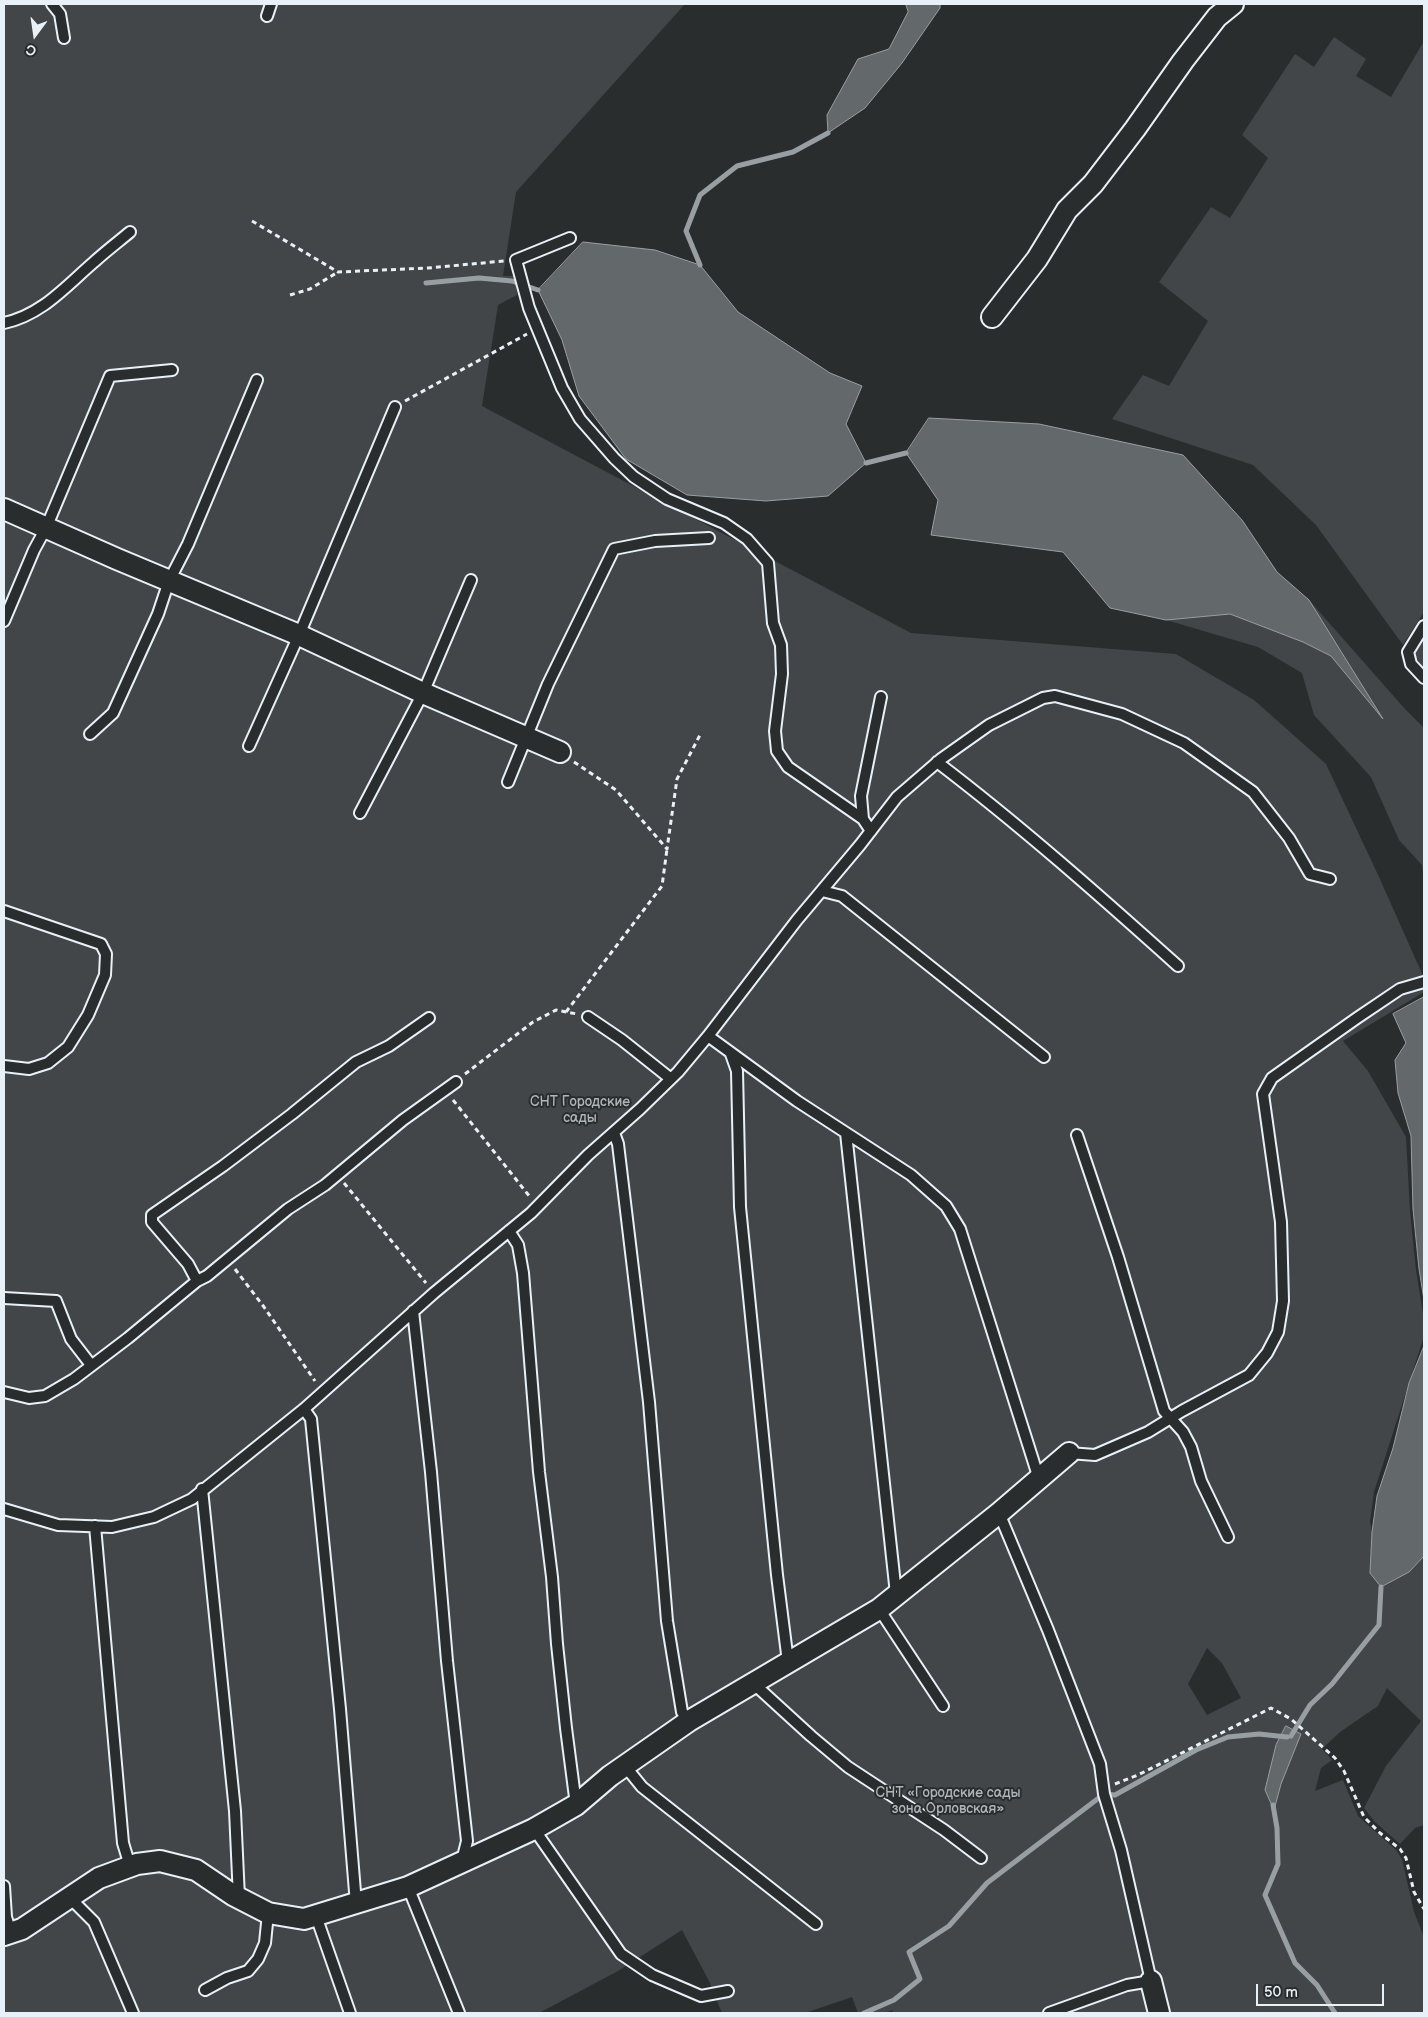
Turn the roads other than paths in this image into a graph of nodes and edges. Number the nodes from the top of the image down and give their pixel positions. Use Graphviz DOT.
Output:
graph roads {
  1 [pos="52,4"];
  2 [pos="271,4"];
  3 [pos="1233,4"];
  4 [pos="267,16"];
  5 [pos="64,38"];
  6 [pos="130,232"];
  7 [pos="570,238"];
  8 [pos="992,317"];
  9 [pos="4,323"];
  10 [pos="172,370"];
  11 [pos="257,380"];
  12 [pos="394,407"];
  13 [pos="4,509"];
  14 [pos="46,528"];
  15 [pos="709,538"];
  16 [pos="471,580"];
  17 [pos="169,581"];
  18 [pos="4,621"];
  19 [pos="1424,626"];
  20 [pos="299,635"];
  21 [pos="1424,678"];
  22 [pos="423,693"];
  23 [pos="881,697"];
  24 [pos="90,734"];
  25 [pos="527,738"];
  26 [pos="249,746"];
  27 [pos="560,752"];
  28 [pos="937,762"];
  29 [pos="508,782"];
  30 [pos="360,813"];
  31 [pos="863,819"];
  32 [pos="871,831"];
  33 [pos="1330,879"];
  34 [pos="822,890"];
  35 [pos="4,911"];
  36 [pos="1178,966"];
  37 [pos="1424,982"];
  38 [pos="588,1017"];
  39 [pos="429,1018"];
  40 [pos="708,1036"];
  41 [pos="731,1053"];
  42 [pos="1044,1057"];
  43 [pos="4,1066"];
  44 [pos="671,1079"];
  45 [pos="456,1082"];
  46 [pos="614,1132"];
  47 [pos="846,1133"];
  48 [pos="1076,1135"];
  49 [pos="509,1231"];
  50 [pos="197,1281"];
  51 [pos="4,1298"];
  52 [pos="413,1311"];
  53 [pos="92,1365"];
  54 [pos="4,1392"];
  55 [pos="304,1409"];
  56 [pos="1172,1418"];
  57 [pos="1069,1453"];
  58 [pos="1039,1479"];
  59 [pos="202,1489"];
  60 [pos="4,1510"];
  61 [pos="999,1513"];
  62 [pos="95,1526"];
  63 [pos="1228,1537"];
  64 [pos="896,1594"];
  65 [pos="879,1609"];
  66 [pos="788,1662"];
  67 [pos="753,1683"];
  68 [pos="943,1706"];
  69 [pos="689,1721"];
  70 [pos="625,1766"];
  71 [pos="576,1805"];
  72 [pos="534,1829"];
  73 [pos="981,1858"];
  74 [pos="462,1861"];
  75 [pos="130,1866"];
  76 [pos="4,1886"];
  77 [pos="408,1887"];
  78 [pos="70,1898"];
  79 [pos="238,1898"];
  80 [pos="356,1904"];
  81 [pos="268,1913"];
  82 [pos="316,1916"];
  83 [pos="816,1924"];
  84 [pos="7,1934"];
  85 [pos="1151,1981"];
  86 [pos="205,1990"];
  87 [pos="728,1991"];
  88 [pos="133,2013"];
  89 [pos="350,2013"];
  90 [pos="459,2013"];
  91 [pos="1048,2013"];
  92 [pos="1159,2013"];
  1 -- 5 [label="lane"];
  2 -- 4 [label="lane"];
  3 -- 8 [label="street"];
  6 -- 9 [label="lane"];
  7 -- 31 [label="lane"];
  10 -- 14 [label="lane"];
  11 -- 17 [label="lane"];
  12 -- 20 [label="lane"];
  13 -- 14 [label="street"];
  14 -- 17 [label="street"];
  14 -- 18 [label="lane"];
  15 -- 25 [label="lane"];
  16 -- 22 [label="lane"];
  17 -- 20 [label="street"];
  17 -- 24 [label="lane"];
  19 -- 21 [label="lane"];
  20 -- 22 [label="street"];
  20 -- 26 [label="lane"];
  22 -- 25 [label="street"];
  22 -- 30 [label="lane"];
  23 -- 31 [label="lane"];
  25 -- 27 [label="street"];
  25 -- 29 [label="lane"];
  28 -- 32 [label="lane"];
  28 -- 33 [label="lane"];
  28 -- 36 [label="lane"];
  31 -- 32 [label="lane"];
  32 -- 34 [label="lane"];
  34 -- 40 [label="lane"];
  34 -- 42 [label="lane"];
  35 -- 43 [label="lane"];
  37 -- 56 [label="lane"];
  38 -- 44 [label="lane"];
  39 -- 50 [label="lane"];
  40 -- 41 [label="lane"];
  40 -- 44 [label="lane"];
  41 -- 47 [label="lane"];
  41 -- 66 [label="lane"];
  44 -- 46 [label="lane"];
  45 -- 50 [label="lane"];
  46 -- 49 [label="lane"];
  46 -- 69 [label="lane"];
  47 -- 58 [label="lane"];
  47 -- 64 [label="lane"];
  48 -- 56 [label="lane"];
  49 -- 52 [label="lane"];
  49 -- 71 [label="lane"];
  50 -- 53 [label="lane"];
  51 -- 53 [label="lane"];
  52 -- 55 [label="lane"];
  52 -- 74 [label="lane"];
  53 -- 54 [label="lane"];
  55 -- 59 [label="lane"];
  55 -- 80 [label="lane"];
  56 -- 57 [label="lane"];
  56 -- 63 [label="lane"];
  57 -- 58 [label="street"];
  58 -- 61 [label="street"];
  59 -- 62 [label="lane"];
  59 -- 79 [label="lane"];
  60 -- 62 [label="lane"];
  61 -- 64 [label="street"];
  61 -- 85 [label="lane"];
  62 -- 75 [label="lane"];
  64 -- 65 [label="street"];
  65 -- 66 [label="street"];
  65 -- 68 [label="lane"];
  66 -- 67 [label="street"];
  67 -- 69 [label="street"];
  67 -- 73 [label="lane"];
  69 -- 70 [label="street"];
  70 -- 71 [label="street"];
  70 -- 83 [label="lane"];
  71 -- 72 [label="street"];
  72 -- 74 [label="street"];
  72 -- 87 [label="lane"];
  74 -- 77 [label="street"];
  75 -- 78 [label="street"];
  75 -- 79 [label="street"];
  76 -- 84 [label="lane"];
  77 -- 80 [label="street"];
  77 -- 90 [label="lane"];
  78 -- 84 [label="street"];
  78 -- 88 [label="lane"];
  79 -- 81 [label="street"];
  80 -- 82 [label="street"];
  81 -- 82 [label="street"];
  81 -- 86 [label="lane"];
  82 -- 89 [label="lane"];
  85 -- 91 [label="lane"];
  85 -- 92 [label="street"];
}
